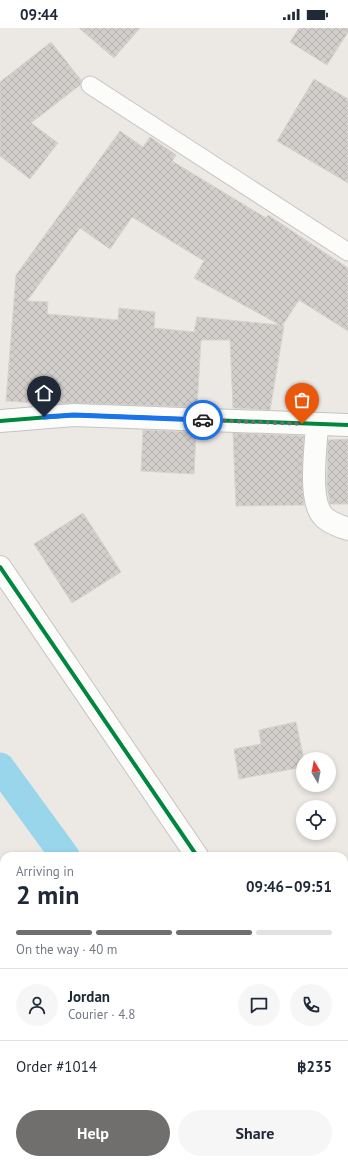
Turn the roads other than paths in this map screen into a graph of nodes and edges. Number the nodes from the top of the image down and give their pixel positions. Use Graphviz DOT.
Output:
graph roads {
  1 [pos="90,85"];
  2 [pos="348,252"];
  3 [pos="0,421"];
  4 [pos="317,425"];
  5 [pos="348,425"];
  6 [pos="348,529"];
  7 [pos="0,567"];
  8 [pos="194,852"];
  1 -- 2 [label="lane"];
  3 -- 4 [label="street"];
  4 -- 5 [label="street"];
  4 -- 6 [label="street"];
  7 -- 8 [label="street"];
}
